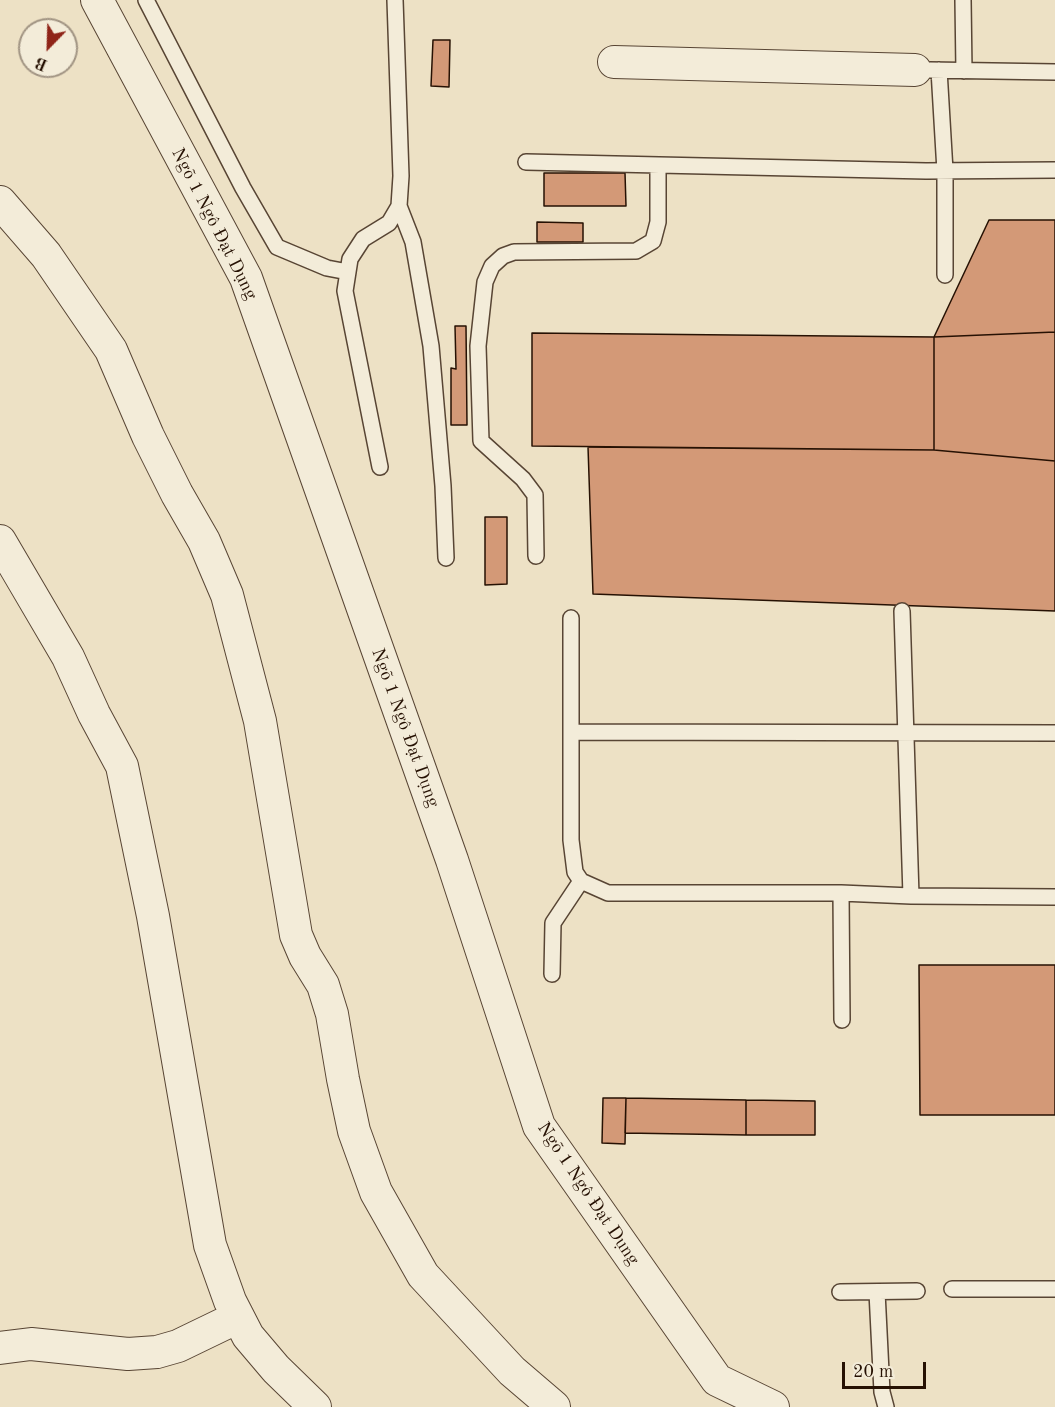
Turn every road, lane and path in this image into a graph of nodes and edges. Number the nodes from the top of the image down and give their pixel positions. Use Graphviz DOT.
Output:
graph roads {
  1 [pos="97,0"];
  2 [pos="146,0"];
  3 [pos="395,0"];
  4 [pos="963,0"];
  5 [pos="614,63"];
  6 [pos="927,70"];
  7 [pos="964,71"];
  8 [pos="1055,72"];
  9 [pos="526,162"];
  10 [pos="658,165"];
  11 [pos="1055,170"];
  12 [pos="945,171"];
  13 [pos="0,202"];
  14 [pos="399,206"];
  15 [pos="348,272"];
  16 [pos="945,274"];
  17 [pos="380,467"];
  18 [pos="0,541"];
  19 [pos="536,556"];
  20 [pos="446,558"];
  21 [pos="902,611"];
  22 [pos="571,618"];
  23 [pos="571,732"];
  24 [pos="906,733"];
  25 [pos="1055,733"];
  26 [pos="581,881"];
  27 [pos="841,893"];
  28 [pos="911,896"];
  29 [pos="1055,897"];
  30 [pos="552,974"];
  31 [pos="842,1020"];
  32 [pos="952,1288"];
  33 [pos="1055,1289"];
  34 [pos="918,1291"];
  35 [pos="840,1292"];
  36 [pos="877,1292"];
  37 [pos="238,1317"];
  38 [pos="0,1348"];
  39 [pos="315,1407"];
  40 [pos="554,1407"];
  41 [pos="774,1407"];
  42 [pos="886,1407"];
  1 -- 41 [label="street, Ngõ 1 Ngô Đạt Dụng"];
  2 -- 15 [label="lane"];
  3 -- 14 [label="lane"];
  4 -- 7 [label="lane"];
  5 -- 6 [label="street"];
  6 -- 7 [label="lane"];
  6 -- 12 [label="lane"];
  7 -- 8 [label="lane"];
  9 -- 10 [label="lane"];
  10 -- 12 [label="lane"];
  10 -- 19 [label="lane"];
  11 -- 12 [label="lane"];
  12 -- 16 [label="lane"];
  13 -- 40 [label="street"];
  14 -- 15 [label="lane"];
  14 -- 20 [label="lane"];
  15 -- 17 [label="lane"];
  18 -- 37 [label="street"];
  21 -- 24 [label="lane"];
  22 -- 23 [label="lane"];
  23 -- 24 [label="lane"];
  23 -- 26 [label="lane"];
  24 -- 25 [label="lane"];
  24 -- 28 [label="lane"];
  26 -- 27 [label="lane"];
  26 -- 30 [label="lane"];
  27 -- 28 [label="lane"];
  27 -- 31 [label="lane"];
  28 -- 29 [label="lane"];
  32 -- 33 [label="lane"];
  34 -- 36 [label="lane"];
  35 -- 36 [label="lane"];
  36 -- 42 [label="lane"];
  37 -- 38 [label="street"];
  37 -- 39 [label="street"];
}
